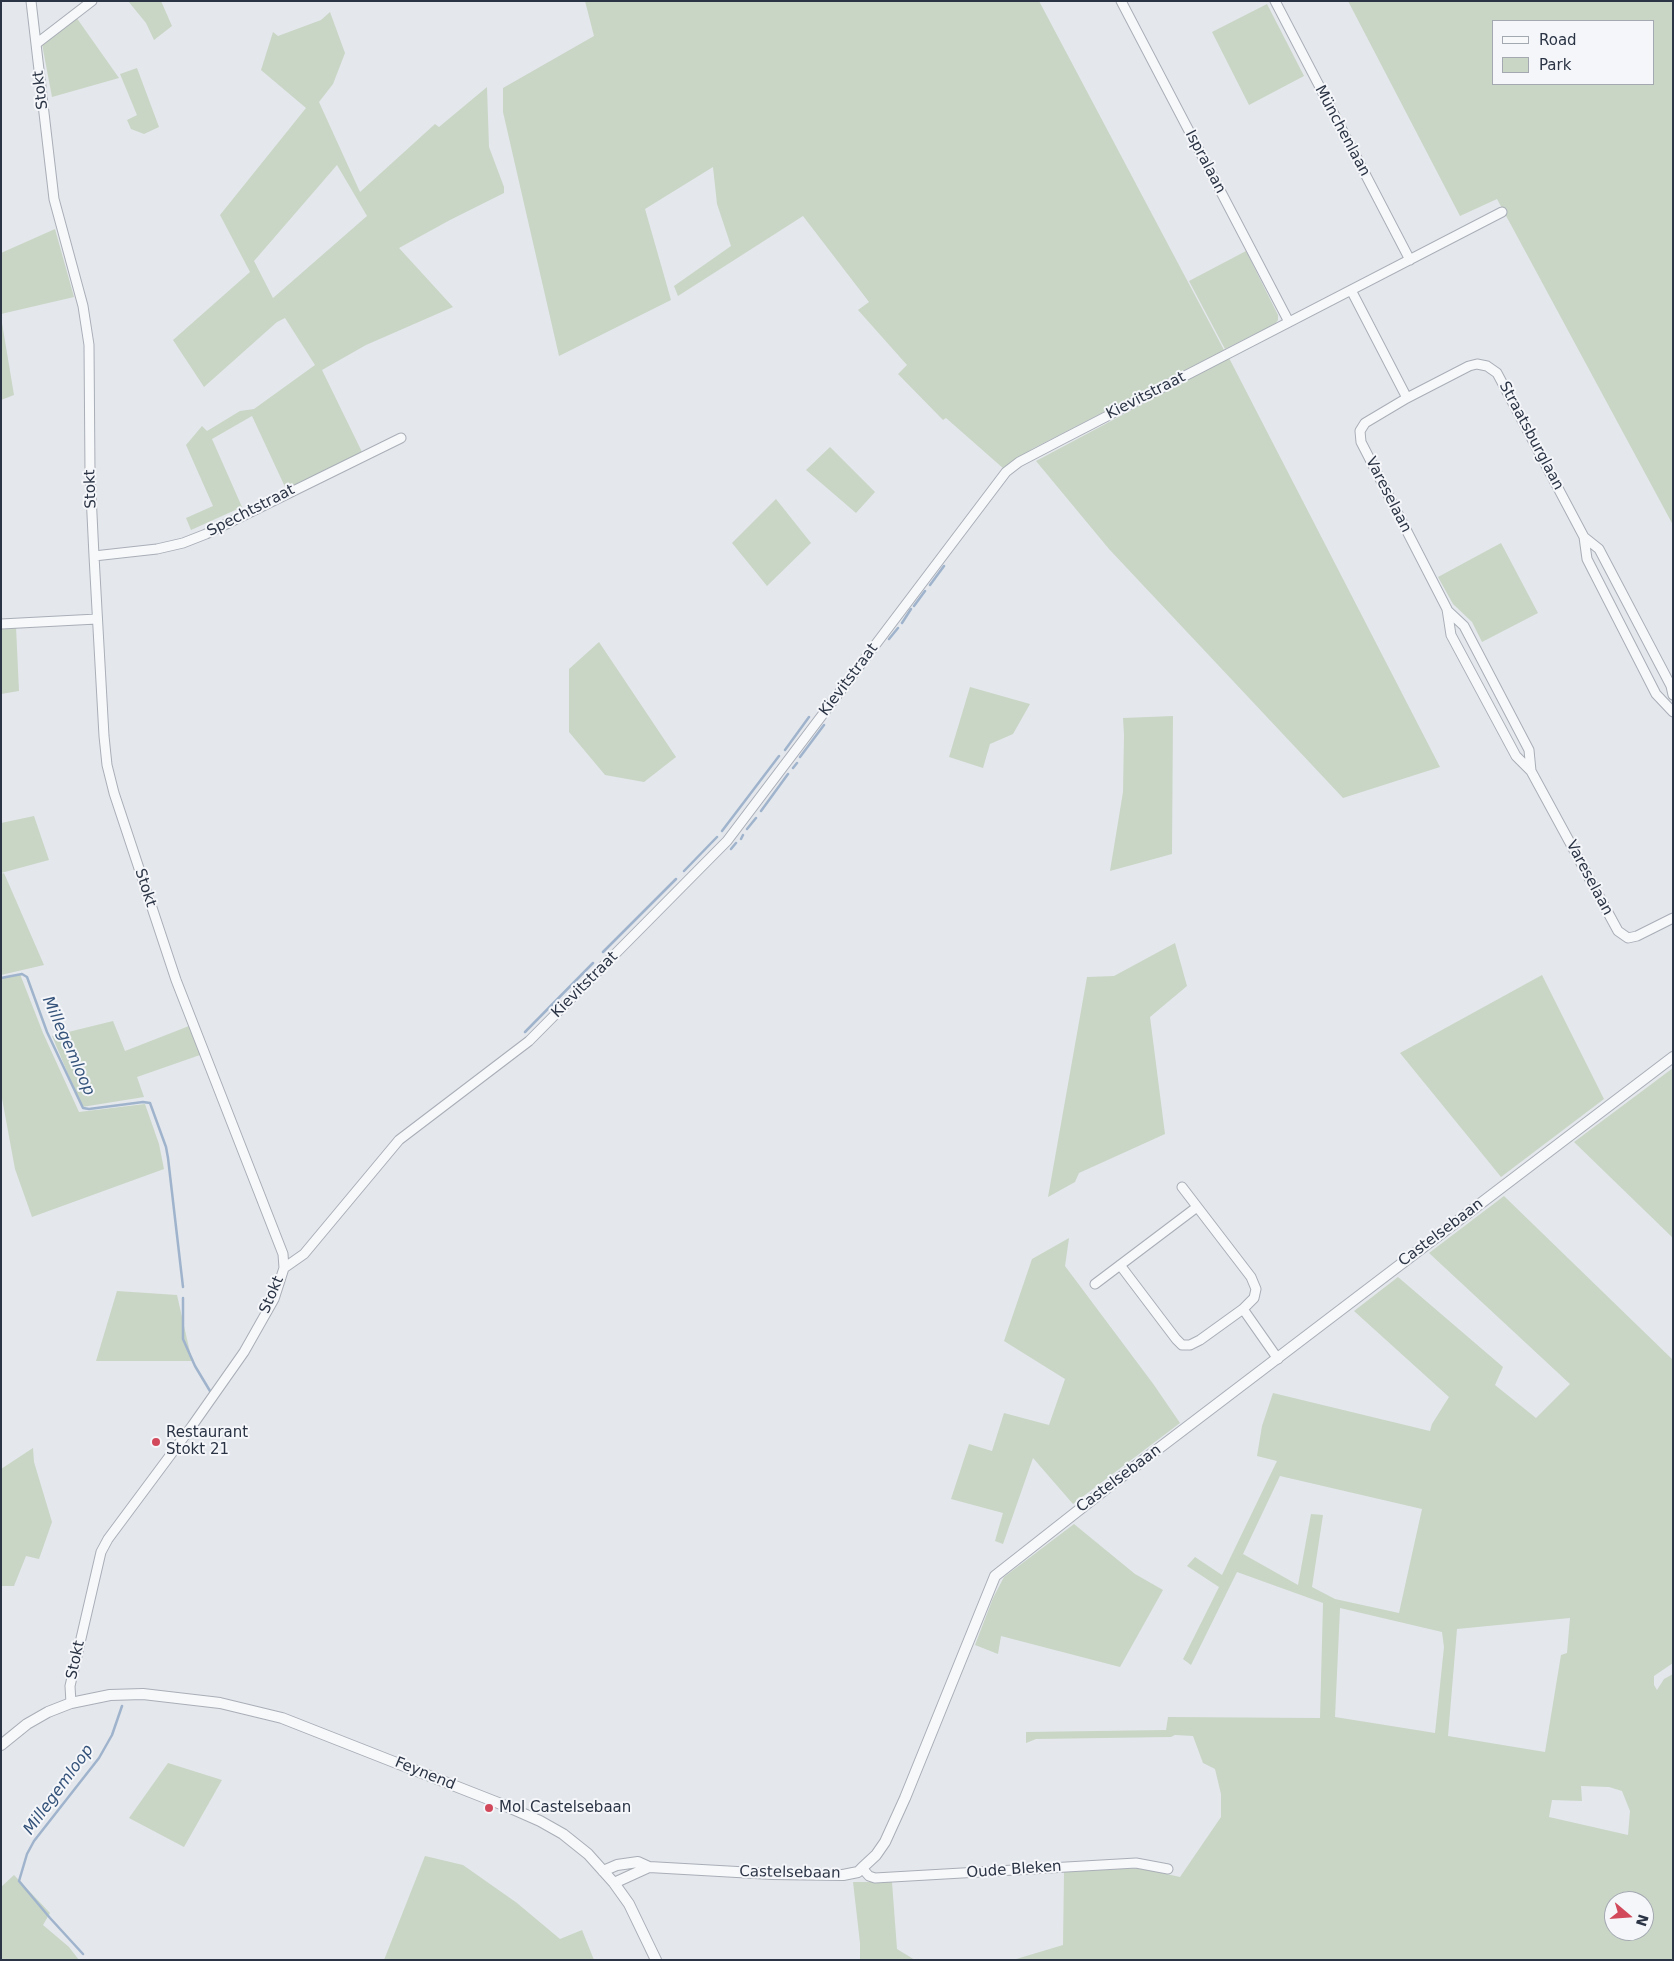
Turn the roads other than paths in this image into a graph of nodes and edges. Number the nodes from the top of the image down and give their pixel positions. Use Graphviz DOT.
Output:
graph roads {
  1 [pos="31,1"];
  2 [pos="92,1"];
  3 [pos="1121,1"];
  4 [pos="1274,1"];
  5 [pos="36,44"];
  6 [pos="1502,212"];
  7 [pos="1410,260"];
  8 [pos="1351,290"];
  9 [pos="1289,322"];
  10 [pos="1407,398"];
  11 [pos="400,438"];
  12 [pos="1584,537"];
  13 [pos="94,556"];
  14 [pos="1447,609"];
  15 [pos="97,619"];
  16 [pos="1,624"];
  17 [pos="1673,695"];
  18 [pos="1673,712"];
  19 [pos="1531,771"];
  20 [pos="1673,918"];
  21 [pos="1673,1057"];
  22 [pos="1182,1187"];
  23 [pos="1197,1207"];
  24 [pos="1120,1265"];
  25 [pos="284,1268"];
  26 [pos="1095,1284"];
  27 [pos="1243,1309"];
  28 [pos="1278,1359"];
  29 [pos="71,1703"];
  30 [pos="1,1745"];
  31 [pos="649,1867"];
  32 [pos="862,1868"];
  33 [pos="1168,1870"];
  34 [pos="603,1871"];
  35 [pos="614,1883"];
  36 [pos="656,1960"];
  1 -- 5 [label="street, Stokt"];
  2 -- 5 [label="street"];
  3 -- 9 [label="street, Ispralaan"];
  4 -- 7 [label="street, Münchenlaan"];
  5 -- 13 [label="street, Stokt"];
  6 -- 7 [label="street, Kievitstraat"];
  7 -- 8 [label="street, Kievitstraat"];
  8 -- 9 [label="street, Kievitstraat"];
  8 -- 10 [label="street"];
  9 -- 25 [label="street, Kievitstraat"];
  10 -- 12 [label="street, Straatsburglaan"];
  10 -- 14 [label="street, Vareselaan"];
  11 -- 13 [label="street, Spechtstraat"];
  12 -- 17 [label="street, Straatsburglaan"];
  12 -- 18 [label="street, Straatsburglaan"];
  13 -- 15 [label="street, Stokt"];
  14 -- 19 [label="street, Vareselaan"];
  14 -- 19 [label="street, Vareselaan"];
  15 -- 16 [label="street"];
  15 -- 25 [label="street, Stokt"];
  19 -- 20 [label="street, Vareselaan"];
  21 -- 28 [label="street, Castelsebaan"];
  22 -- 23 [label="street"];
  23 -- 24 [label="street"];
  23 -- 27 [label="street"];
  24 -- 26 [label="street"];
  24 -- 27 [label="street"];
  25 -- 29 [label="street, Stokt"];
  27 -- 28 [label="street"];
  28 -- 32 [label="street, Castelsebaan"];
  29 -- 30 [label="street, Feynend"];
  29 -- 34 [label="street, Feynend"];
  31 -- 32 [label="street, Castelsebaan"];
  31 -- 34 [label="street, Castelsebaan"];
  31 -- 35 [label="street, Castelsebaan"];
  32 -- 33 [label="street, Oude Bleken"];
  34 -- 35 [label="street, Feynend"];
  35 -- 36 [label="street, Feynend"];
}
